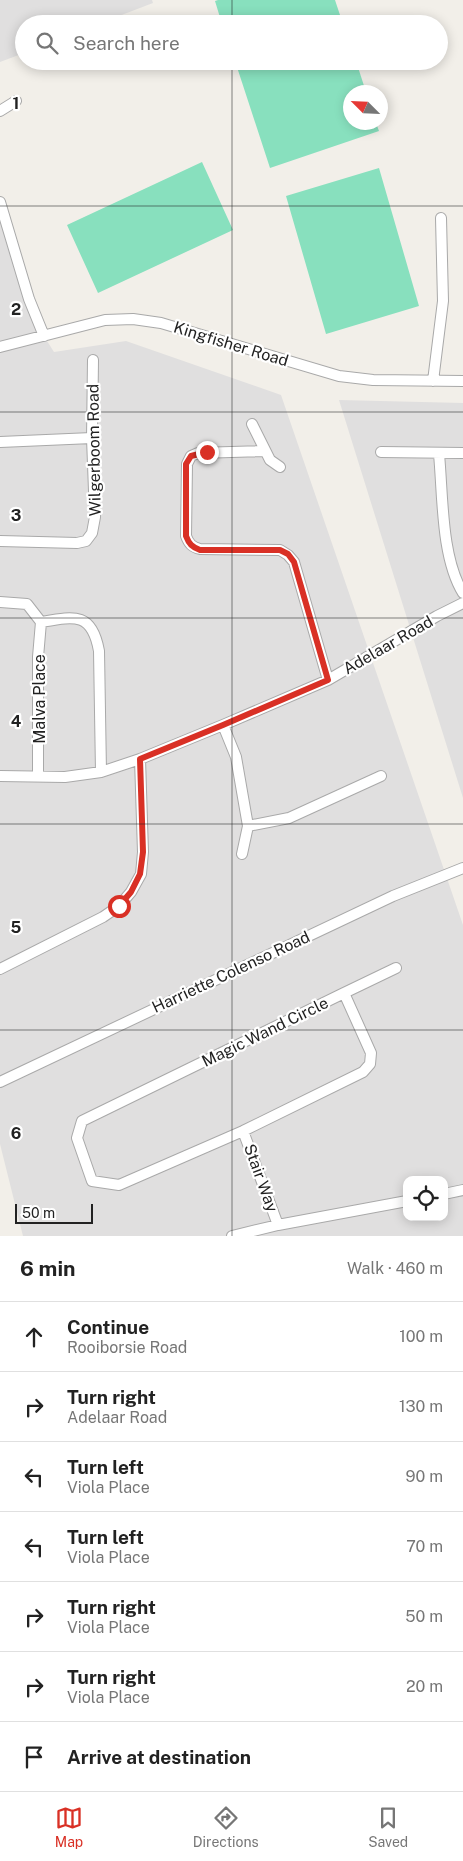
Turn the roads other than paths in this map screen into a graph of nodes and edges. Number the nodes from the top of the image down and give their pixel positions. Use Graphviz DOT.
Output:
graph roads {
  1 [pos="16,101"];
  2 [pos="0,111"];
  3 [pos="0,202"];
  4 [pos="441,218"];
  5 [pos="44,336"];
  6 [pos="0,347"];
  7 [pos="93,360"];
  8 [pos="433,381"];
  9 [pos="463,381"];
  10 [pos="252,424"];
  11 [pos="92,438"];
  12 [pos="0,442"];
  13 [pos="264,451"];
  14 [pos="381,452"];
  15 [pos="439,454"];
  16 [pos="463,454"];
  17 [pos="280,466"];
  18 [pos="0,541"];
  19 [pos="463,593"];
  20 [pos="0,602"];
  21 [pos="463,603"];
  22 [pos="41,622"];
  23 [pos="328,680"];
  24 [pos="223,725"];
  25 [pos="140,759"];
  26 [pos="101,772"];
  27 [pos="0,776"];
  28 [pos="38,776"];
  29 [pos="381,776"];
  30 [pos="248,826"];
  31 [pos="242,854"];
  32 [pos="463,868"];
  33 [pos="396,968"];
  34 [pos="0,969"];
  35 [pos="344,993"];
  36 [pos="0,1082"];
  37 [pos="243,1131"];
  38 [pos="463,1190"];
  39 [pos="448,1193"];
  40 [pos="403,1202"];
  41 [pos="278,1225"];
  42 [pos="232,1236"];
  1 -- 2 [label="street"];
  3 -- 5 [label="street"];
  4 -- 8 [label="street"];
  5 -- 6 [label="street, Kingfisher Road"];
  5 -- 8 [label="street, Kingfisher Road"];
  7 -- 11 [label="street, Wilgerboom Road"];
  8 -- 9 [label="street, Kingfisher Road"];
  10 -- 13 [label="street"];
  11 -- 12 [label="street"];
  11 -- 18 [label="street, Wilgerboom Road"];
  13 -- 17 [label="street"];
  13 -- 23 [label="street"];
  14 -- 15 [label="street"];
  15 -- 16 [label="street"];
  15 -- 19 [label="street"];
  20 -- 22 [label="street"];
  21 -- 23 [label="street, Adelaar Road"];
  22 -- 26 [label="street"];
  22 -- 28 [label="street, Malva Place"];
  23 -- 24 [label="street, Adelaar Road"];
  24 -- 25 [label="street, Adelaar Road"];
  24 -- 30 [label="street"];
  25 -- 26 [label="street, Adelaar Road"];
  25 -- 34 [label="street"];
  26 -- 28 [label="street, Adelaar Road"];
  27 -- 28 [label="street, Adelaar Road"];
  29 -- 30 [label="street"];
  30 -- 31 [label="street"];
  32 -- 36 [label="street, Harriette Colenso Road"];
  33 -- 35 [label="street"];
  35 -- 37 [label="street, Magic Wand Circle"];
  35 -- 37 [label="street, Magic Wand Circle"];
  37 -- 41 [label="street, Stair Way"];
  38 -- 39 [label="street"];
  40 -- 41 [label="street"];
  41 -- 42 [label="street"];
}
